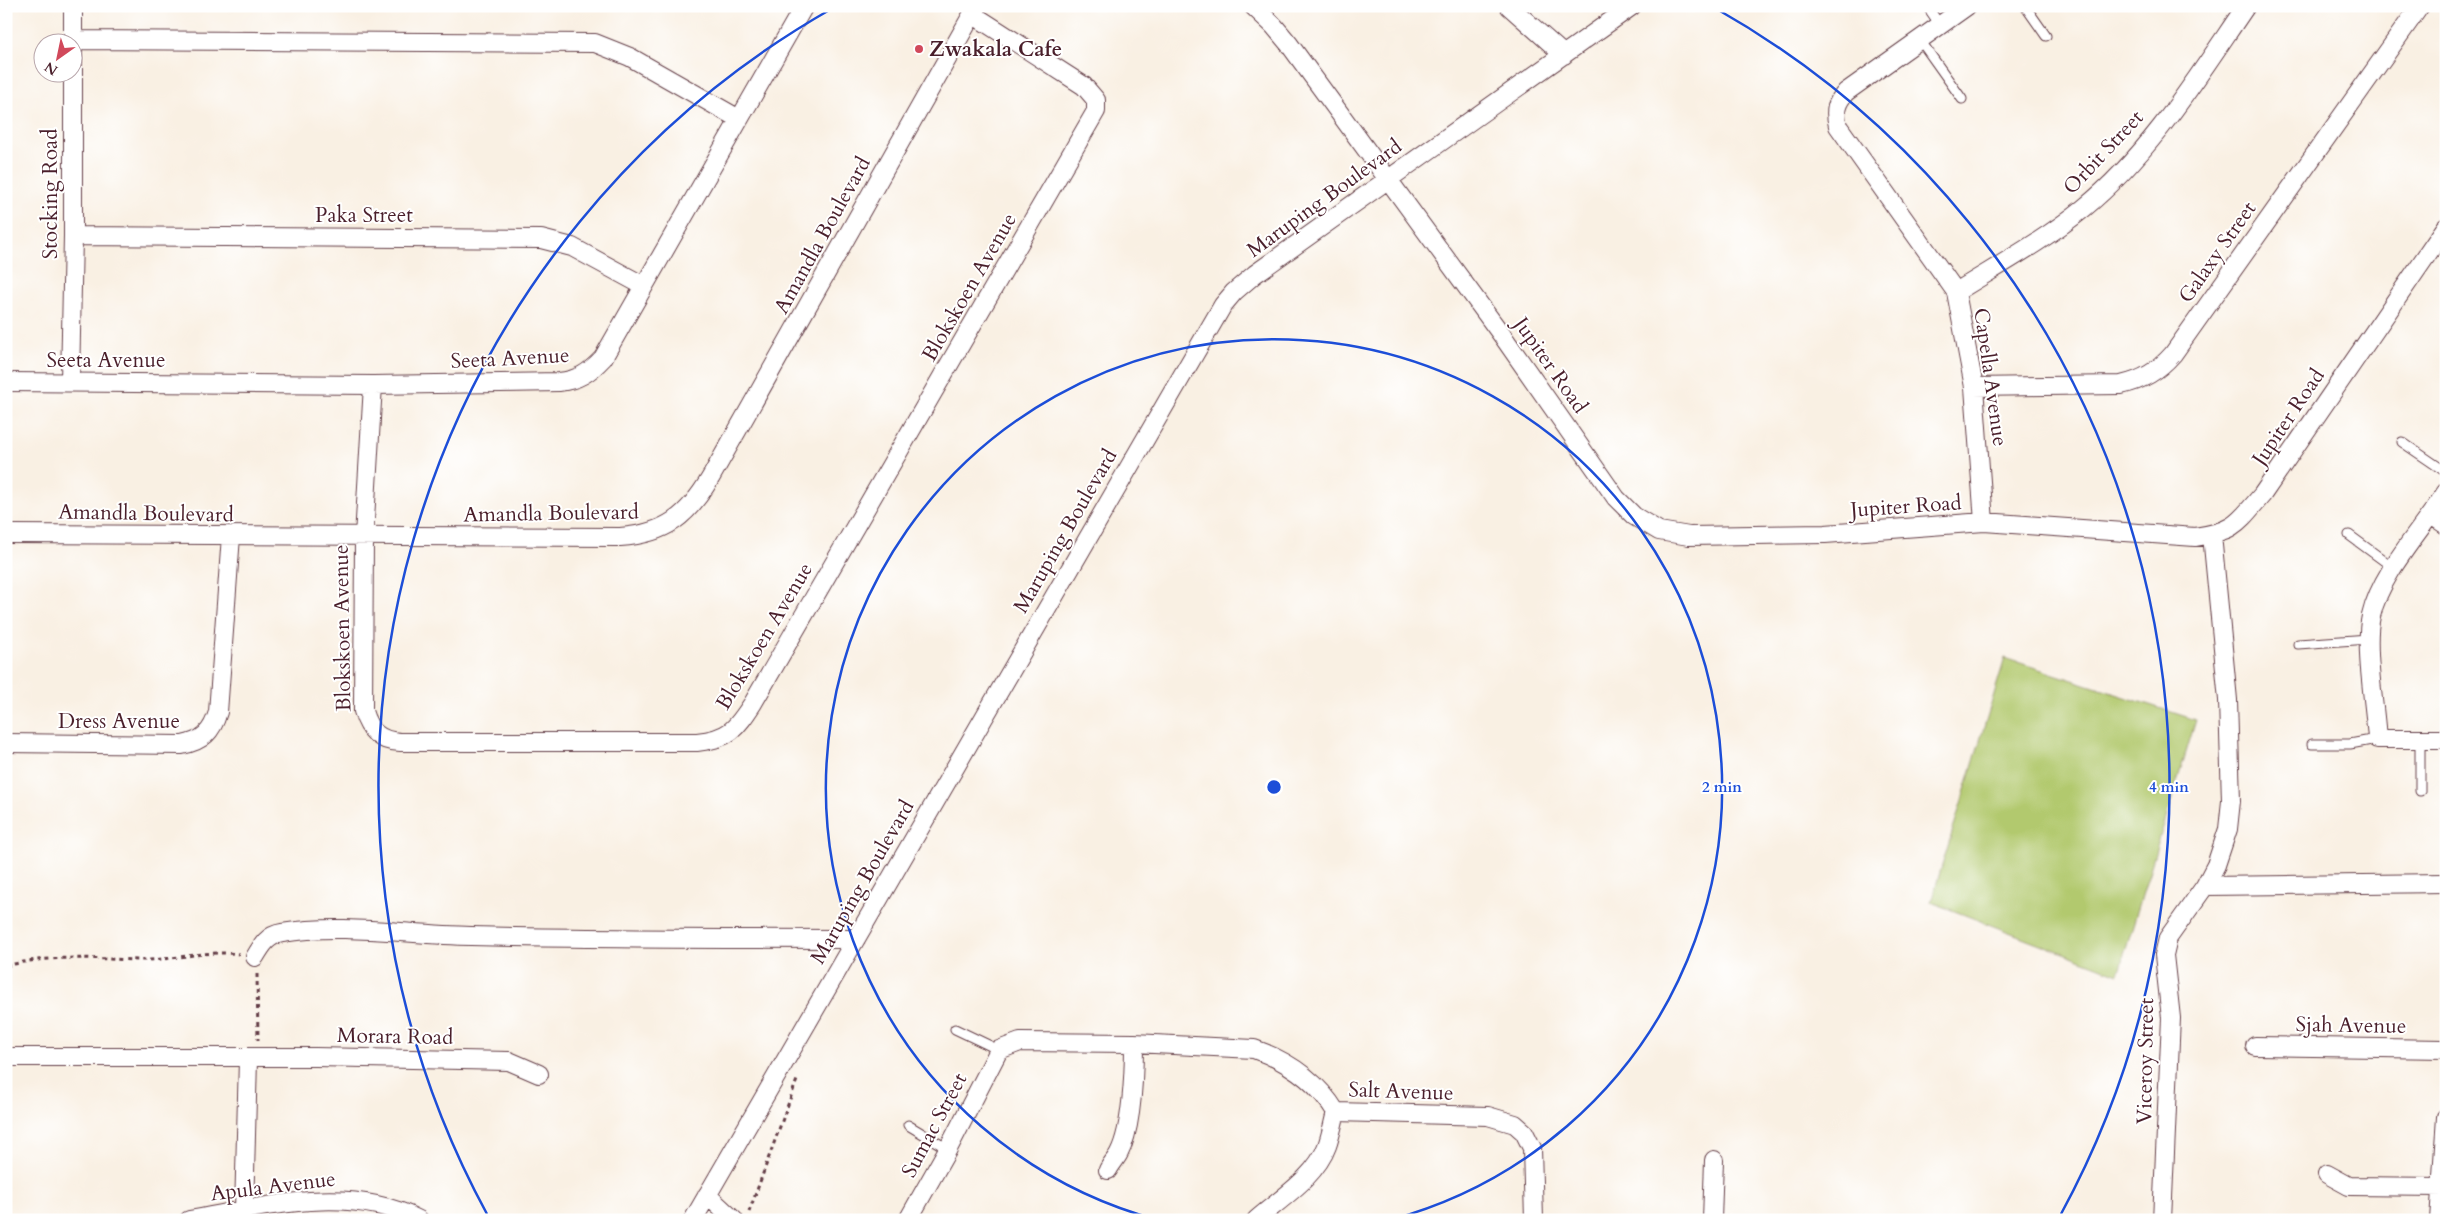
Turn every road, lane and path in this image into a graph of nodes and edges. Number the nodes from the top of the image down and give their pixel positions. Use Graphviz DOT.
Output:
graph roads {
  1 [pos="73,6"];
  2 [pos="804,6"];
  3 [pos="1253,6"];
  4 [pos="1509,6"];
  5 [pos="1632,6"];
  6 [pos="1927,6"];
  7 [pos="1966,6"];
  8 [pos="2025,6"];
  9 [pos="2246,6"];
  10 [pos="2420,6"];
  11 [pos="974,10"];
  12 [pos="1940,25"];
  13 [pos="74,32"];
  14 [pos="2046,36"];
  15 [pos="82,40"];
  16 [pos="1920,40"];
  17 [pos="1564,55"];
  18 [pos="74,82"];
  19 [pos="1962,99"];
  20 [pos="739,119"];
  21 [pos="1388,179"];
  22 [pos="2446,227"];
  23 [pos="73,236"];
  24 [pos="644,286"];
  25 [pos="1956,292"];
  26 [pos="6,382"];
  27 [pos="70,382"];
  28 [pos="373,384"];
  29 [pos="1974,387"];
  30 [pos="2402,442"];
  31 [pos="2446,472"];
  32 [pos="2446,492"];
  33 [pos="2431,516"];
  34 [pos="1984,522"];
  35 [pos="2446,525"];
  36 [pos="6,534"];
  37 [pos="2212,534"];
  38 [pos="2349,535"];
  39 [pos="231,536"];
  40 [pos="364,537"];
  41 [pos="2394,568"];
  42 [pos="2369,639"];
  43 [pos="2298,644"];
  44 [pos="2377,739"];
  45 [pos="2420,739"];
  46 [pos="2446,739"];
  47 [pos="6,743"];
  48 [pos="2312,744"];
  49 [pos="2420,791"];
  50 [pos="2446,883"];
  51 [pos="2206,886"];
  52 [pos="856,939"];
  53 [pos="255,957"];
  54 [pos="6,966"];
  55 [pos="954,1029"];
  56 [pos="1134,1044"];
  57 [pos="2255,1046"];
  58 [pos="2446,1049"];
  59 [pos="999,1050"];
  60 [pos="6,1057"];
  61 [pos="253,1058"];
  62 [pos="800,1067"];
  63 [pos="539,1074"];
  64 [pos="1336,1112"];
  65 [pos="2446,1117"];
  66 [pos="908,1125"];
  67 [pos="948,1149"];
  68 [pos="1714,1160"];
  69 [pos="1108,1170"];
  70 [pos="2327,1174"];
  71 [pos="2442,1187"];
  72 [pos="707,1195"];
  73 [pos="244,1210"];
  74 [pos="189,1220"];
  75 [pos="419,1220"];
  76 [pos="693,1220"];
  77 [pos="734,1220"];
  78 [pos="746,1220"];
  79 [pos="908,1220"];
  80 [pos="1256,1220"];
  81 [pos="1534,1220"];
  82 [pos="1712,1220"];
  83 [pos="2162,1220"];
  84 [pos="2439,1220"];
  1 -- 13 [label="street, Stocking Road"];
  2 -- 20 [label="street, Seeta Avenue"];
  3 -- 21 [label="street, Jupiter Road"];
  4 -- 17 [label="street"];
  5 -- 17 [label="street, Maruping Boulevard"];
  6 -- 12 [label="lane"];
  7 -- 12 [label="street"];
  8 -- 14 [label="lane"];
  9 -- 25 [label="street, Orbit Street"];
  10 -- 29 [label="street, Galaxy Street"];
  11 -- 40 [label="street, Amandla Boulevard"];
  11 -- 40 [label="street, Blokskoen Avenue"];
  12 -- 16 [label="street"];
  15 -- 20 [label="street"];
  16 -- 19 [label="lane"];
  16 -- 25 [label="street, Capella Avenue"];
  17 -- 21 [label="street, Maruping Boulevard"];
  18 -- 23 [label="street, Stocking Road"];
  20 -- 24 [label="street, Seeta Avenue"];
  21 -- 34 [label="street, Jupiter Road"];
  21 -- 52 [label="street, Maruping Boulevard"];
  22 -- 37 [label="street, Jupiter Road"];
  23 -- 24 [label="street, Paka Street"];
  23 -- 27 [label="street, Stocking Road"];
  24 -- 28 [label="street, Seeta Avenue"];
  25 -- 29 [label="street, Capella Avenue"];
  26 -- 27 [label="street, Seeta Avenue"];
  27 -- 28 [label="street, Seeta Avenue"];
  28 -- 40 [label="street, Blokskoen Avenue"];
  29 -- 34 [label="street, Capella Avenue"];
  30 -- 31 [label="lane"];
  32 -- 33 [label="street"];
  33 -- 35 [label="street"];
  33 -- 41 [label="street"];
  34 -- 37 [label="street, Jupiter Road"];
  36 -- 39 [label="street, Amandla Boulevard"];
  37 -- 51 [label="street, Viceroy Street"];
  38 -- 41 [label="lane"];
  39 -- 40 [label="street, Amandla Boulevard"];
  39 -- 47 [label="street, Dress Avenue"];
  41 -- 42 [label="street"];
  42 -- 43 [label="lane"];
  42 -- 44 [label="street"];
  44 -- 45 [label="street"];
  44 -- 48 [label="lane"];
  45 -- 46 [label="street"];
  45 -- 49 [label="lane"];
  50 -- 51 [label="street"];
  51 -- 83 [label="street, Viceroy Street"];
  52 -- 53 [label="street"];
  52 -- 72 [label="street, Maruping Boulevard"];
  53 -- 54 [label="path"];
  53 -- 61 [label="path"];
  55 -- 59 [label="lane"];
  56 -- 59 [label="street, Salt Avenue"];
  56 -- 64 [label="street, Salt Avenue"];
  56 -- 69 [label="street"];
  57 -- 58 [label="street, Sjah Avenue"];
  59 -- 67 [label="street, Sumac Street"];
  60 -- 61 [label="street, Morara Road"];
  61 -- 63 [label="street, Morara Road"];
  61 -- 73 [label="street"];
  62 -- 78 [label="path"];
  64 -- 80 [label="street"];
  64 -- 81 [label="street, Salt Avenue"];
  65 -- 71 [label="street"];
  66 -- 67 [label="lane"];
  67 -- 79 [label="street, Sumac Street"];
  68 -- 82 [label="street"];
  70 -- 71 [label="street"];
  71 -- 84 [label="street"];
  72 -- 76 [label="street, Maruping Boulevard"];
  72 -- 77 [label="street"];
  73 -- 74 [label="street, Apula Avenue"];
  73 -- 75 [label="street, Apula Avenue"];
}
